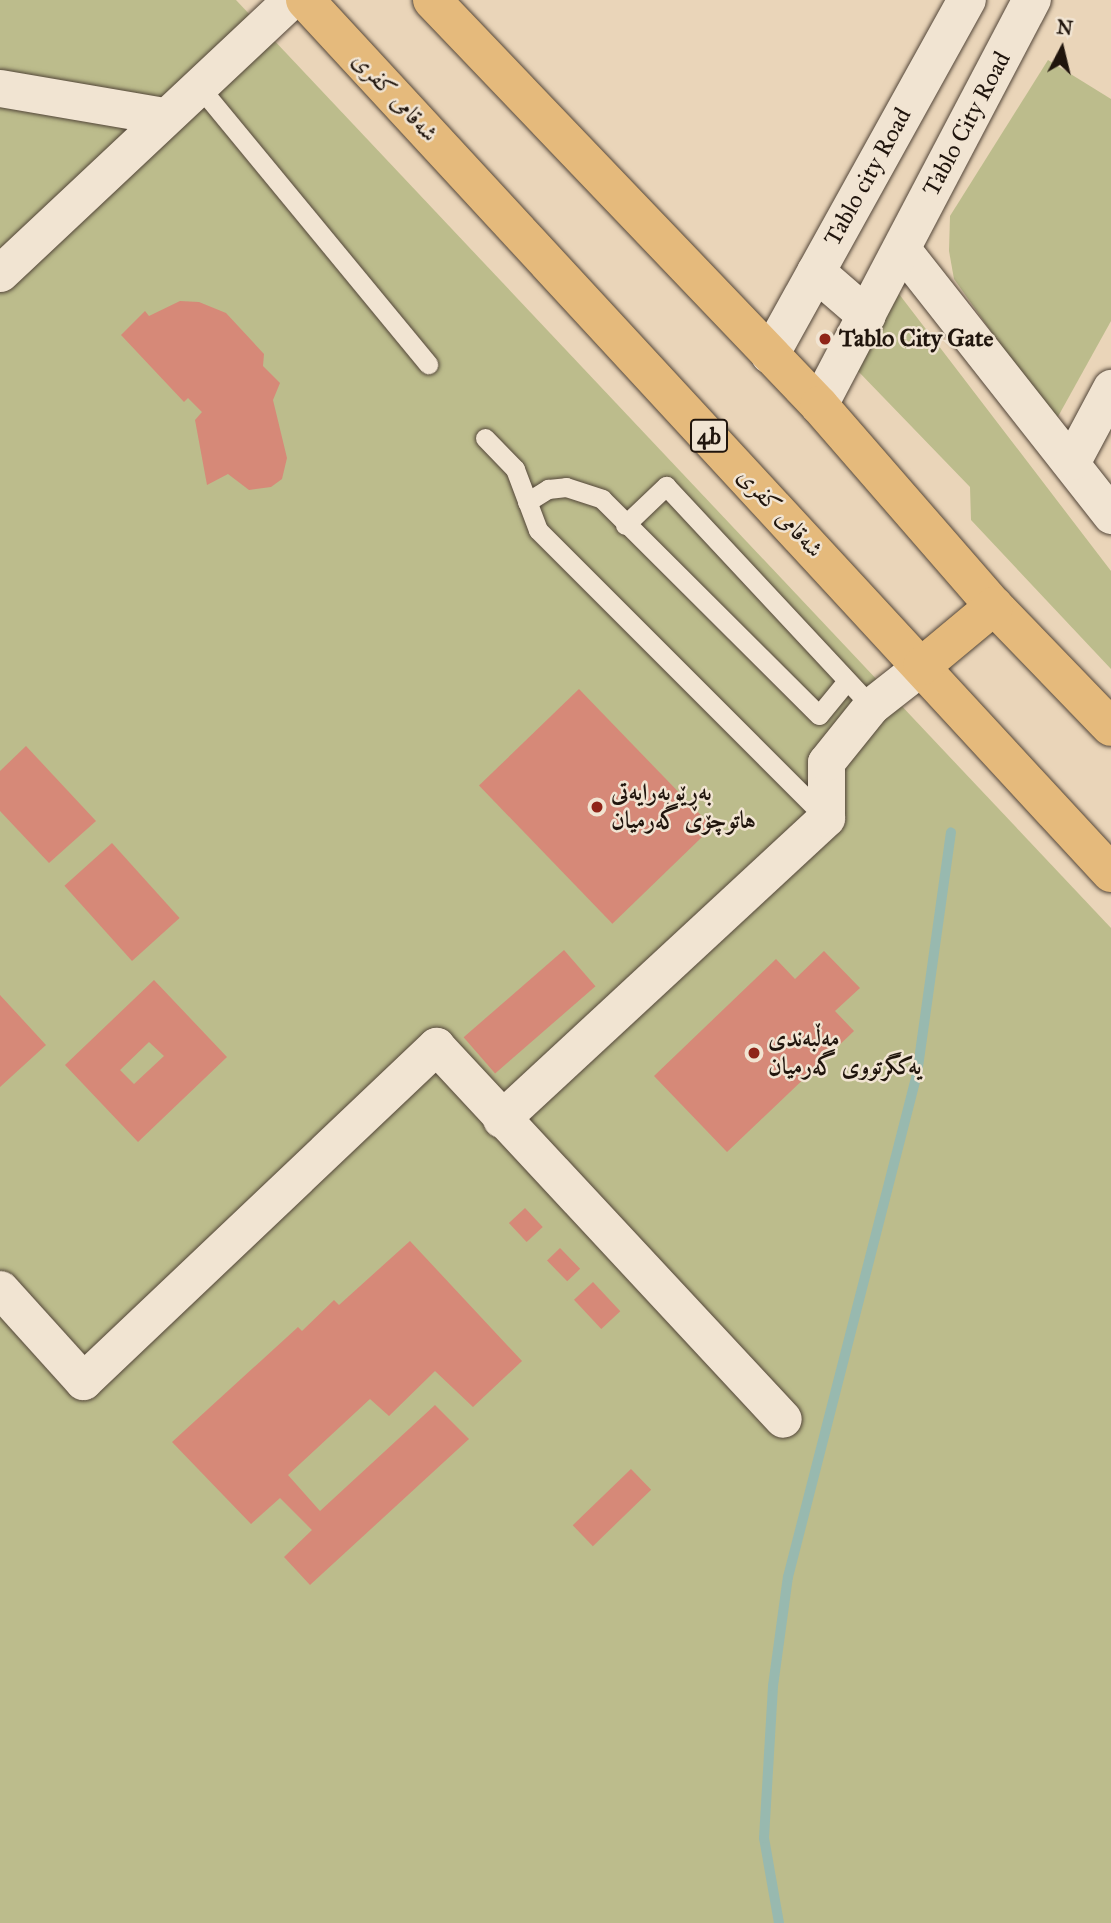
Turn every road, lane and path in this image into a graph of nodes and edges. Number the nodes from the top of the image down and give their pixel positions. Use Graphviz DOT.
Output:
graph roads {
  1 [pos="291,0"];
  2 [pos="305,0"];
  3 [pos="432,0"];
  4 [pos="967,0"];
  5 [pos="1032,0"];
  6 [pos="198,85"];
  7 [pos="0,88"];
  8 [pos="163,116"];
  9 [pos="901,248"];
  10 [pos="0,272"];
  11 [pos="816,272"];
  12 [pos="867,316"];
  13 [pos="770,355"];
  14 [pos="428,364"];
  15 [pos="1111,388"];
  16 [pos="819,405"];
  17 [pos="485,438"];
  18 [pos="1072,461"];
  19 [pos="527,502"];
  20 [pos="1111,515"];
  21 [pos="625,524"];
  22 [pos="994,606"];
  23 [pos="922,666"];
  24 [pos="858,694"];
  25 [pos="1111,727"];
  26 [pos="826,818"];
  27 [pos="1111,873"];
  28 [pos="501,1119"];
  29 [pos="0,1289"];
  30 [pos="783,1419"];
  1 -- 6 [label="street"];
  2 -- 23 [label="highway, شەقامی کفری / 4b"];
  3 -- 13 [label="highway"];
  4 -- 11 [label="street, Tablo city Road"];
  5 -- 9 [label="street, Tablo City Road"];
  6 -- 8 [label="street"];
  6 -- 14 [label="lane"];
  7 -- 8 [label="street"];
  8 -- 10 [label="street"];
  9 -- 12 [label="street, Tablo City Road"];
  9 -- 18 [label="street"];
  11 -- 12 [label="street"];
  11 -- 13 [label="street, Tablo city Road"];
  12 -- 16 [label="street, Tablo City Road"];
  13 -- 16 [label="highway"];
  15 -- 18 [label="street"];
  16 -- 22 [label="highway"];
  17 -- 19 [label="lane"];
  18 -- 20 [label="street"];
  19 -- 21 [label="lane"];
  19 -- 26 [label="lane"];
  21 -- 24 [label="lane"];
  21 -- 24 [label="lane"];
  22 -- 23 [label="highway"];
  22 -- 25 [label="highway"];
  23 -- 24 [label="street"];
  23 -- 27 [label="highway, شەقامی کفری / 4b"];
  24 -- 26 [label="street"];
  26 -- 28 [label="street"];
  28 -- 29 [label="street"];
  28 -- 30 [label="street"];
}
